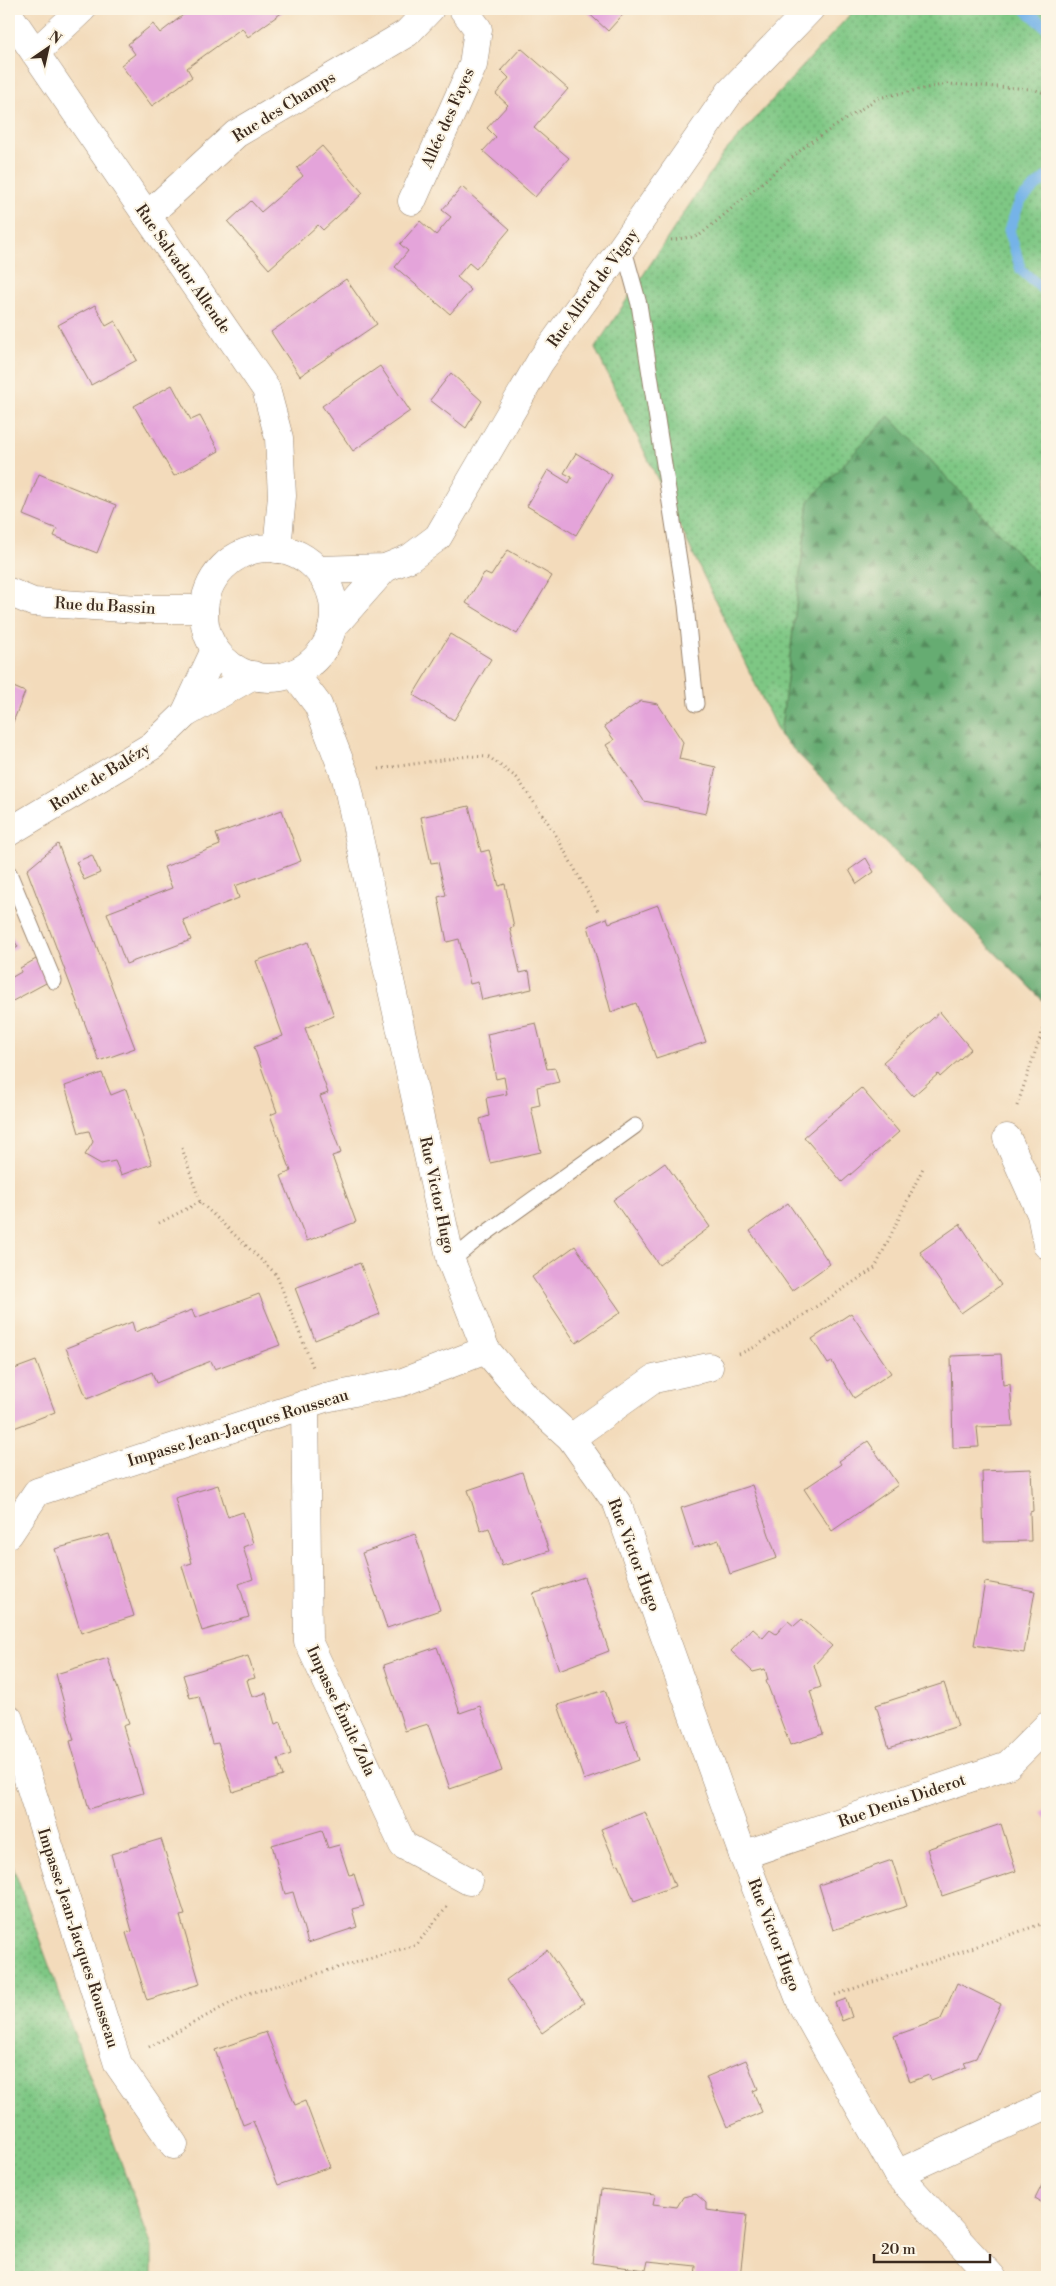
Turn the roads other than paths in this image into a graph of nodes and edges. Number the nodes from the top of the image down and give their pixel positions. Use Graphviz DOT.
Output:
graph roads {
  1 [pos="82,9"];
  2 [pos="430,9"];
  3 [pos="463,9"];
  4 [pos="810,9"];
  5 [pos="9,15"];
  6 [pos="36,52"];
  7 [pos="412,201"];
  8 [pos="147,216"];
  9 [pos="623,246"];
  10 [pos="277,549"];
  11 [pos="385,568"];
  12 [pos="318,570"];
  13 [pos="9,592"];
  14 [pos="204,609"];
  15 [pos="332,628"];
  16 [pos="215,650"];
  17 [pos="294,673"];
  18 [pos="253,675"];
  19 [pos="696,704"];
  20 [pos="185,714"];
  21 [pos="9,832"];
  22 [pos="9,873"];
  23 [pos="54,981"];
  24 [pos="635,1126"];
  25 [pos="1007,1138"];
  26 [pos="1047,1245"];
  27 [pos="451,1261"];
  28 [pos="486,1350"];
  29 [pos="709,1367"];
  30 [pos="315,1401"];
  31 [pos="571,1438"];
  32 [pos="9,1534"];
  33 [pos="9,1719"];
  34 [pos="1047,1726"];
  35 [pos="743,1854"];
  36 [pos="470,1881"];
  37 [pos="1047,2105"];
  38 [pos="174,2145"];
  39 [pos="897,2174"];
  40 [pos="992,2277"];
  1 -- 6 [label="street"];
  2 -- 8 [label="street, Rue des Champs"];
  3 -- 7 [label="street, Allée des Fayes"];
  4 -- 9 [label="street, Rue Alfred de Vigny"];
  5 -- 6 [label="street, Rue Salvador Allende"];
  6 -- 8 [label="street, Rue Salvador Allende"];
  8 -- 10 [label="street, Rue Salvador Allende"];
  9 -- 11 [label="street, Rue Alfred de Vigny"];
  9 -- 19 [label="lane"];
  10 -- 12 [label="street"];
  10 -- 14 [label="street"];
  11 -- 12 [label="street, Rue Alfred de Vigny"];
  11 -- 15 [label="street, Rue Alfred de Vigny"];
  12 -- 15 [label="street"];
  13 -- 14 [label="street, Rue du Bassin"];
  14 -- 16 [label="street"];
  15 -- 17 [label="street"];
  16 -- 18 [label="street"];
  16 -- 20 [label="street, Route de Balézy"];
  17 -- 18 [label="street"];
  17 -- 27 [label="street, Rue Victor Hugo"];
  18 -- 20 [label="street, Route de Balézy"];
  20 -- 21 [label="street, Route de Balézy"];
  22 -- 23 [label="lane"];
  24 -- 27 [label="lane"];
  25 -- 26 [label="street"];
  27 -- 28 [label="street, Rue Victor Hugo"];
  28 -- 30 [label="street, Impasse Jean-Jacques Rousseau"];
  28 -- 31 [label="street, Rue Victor Hugo"];
  29 -- 31 [label="street"];
  30 -- 32 [label="street, Impasse Jean-Jacques Rousseau"];
  30 -- 36 [label="street, Impasse Émile Zola"];
  31 -- 35 [label="street, Rue Victor Hugo"];
  33 -- 38 [label="street, Impasse Jean-Jacques Rousseau"];
  34 -- 35 [label="street, Rue Denis Diderot"];
  35 -- 39 [label="street, Rue Victor Hugo"];
  37 -- 39 [label="street"];
  39 -- 40 [label="street, Rue Victor Hugo"];
}
